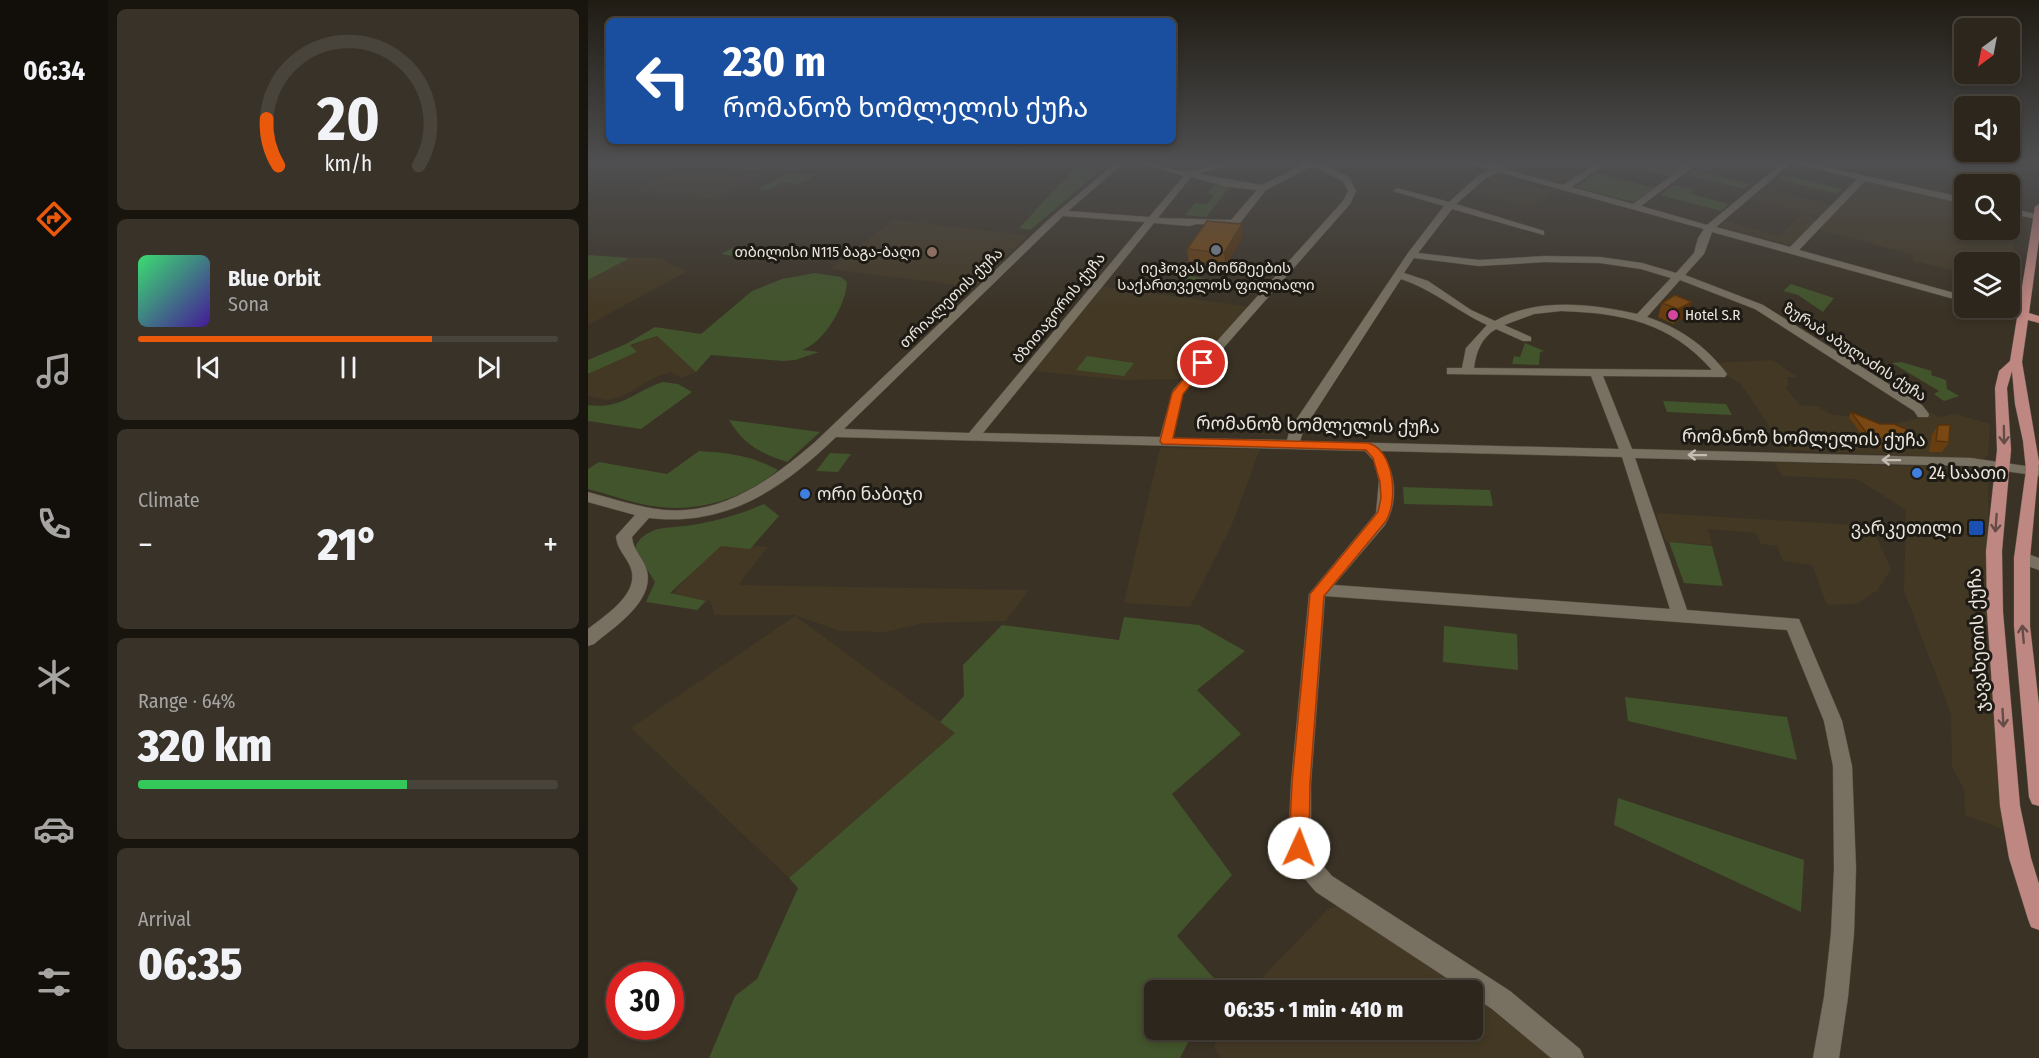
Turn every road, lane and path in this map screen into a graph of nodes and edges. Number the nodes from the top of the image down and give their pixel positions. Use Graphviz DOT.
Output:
graph roads {
  1 [pos="1157,212"];
  2 [pos="1244,212"];
  3 [pos="1338,212"];
  4 [pos="1444,212"];
  5 [pos="1474,212"];
  6 [pos="1655,212"];
  7 [pos="1728,212"];
  8 [pos="1830,212"];
  9 [pos="2038,212"];
  10 [pos="1061,213"];
  11 [pos="1150,220"];
  12 [pos="1710,227"];
  13 [pos="1541,233"];
  14 [pos="1793,250"];
  15 [pos="1411,255"];
  16 [pos="1399,275"];
  17 [pos="1679,277"];
  18 [pos="1954,296"];
  19 [pos="2020,314"];
  20 [pos="2023,315"];
  21 [pos="1641,317"];
  22 [pos="2039,320"];
  23 [pos="1494,325"];
  24 [pos="1527,339"];
  25 [pos="2016,362"];
  26 [pos="1451,371"];
  27 [pos="1467,371"];
  28 [pos="1596,374"];
  29 [pos="832,433"];
  30 [pos="973,436"];
  31 [pos="1166,441"];
  32 [pos="1292,444"];
  33 [pos="1368,446"];
  34 [pos="1627,453"];
  35 [pos="2002,465"];
  36 [pos="2036,471"];
  37 [pos="588,498"];
  38 [pos="645,513"];
  39 [pos="2031,561"];
  40 [pos="1320,590"];
  41 [pos="1680,615"];
  42 [pos="588,639"];
  43 [pos="2039,797"];
  44 [pos="2039,919"];
  45 [pos="1572,1058"];
  46 [pos="1826,1058"];
  1 -- 11 [label="street, ბზითაგორის ქუჩა"];
  2 -- 11 [label="street"];
  3 -- 31 [label="street"];
  4 -- 15 [label="street"];
  5 -- 13 [label="street"];
  6 -- 12 [label="street"];
  7 -- 12 [label="street"];
  8 -- 14 [label="street"];
  9 -- 20 [label="main road, ჯავახეთის ქუჩა"];
  10 -- 11 [label="street"];
  10 -- 29 [label="street, თრიალეთის ქუჩა"];
  11 -- 30 [label="street, ბზითაგორის ქუჩა"];
  12 -- 14 [label="street"];
  12 -- 17 [label="street"];
  14 -- 18 [label="street"];
  15 -- 16 [label="street"];
  15 -- 17 [label="street, ზურაბ აბულაძის ქუჩა"];
  16 -- 23 [label="street"];
  16 -- 32 [label="street"];
  17 -- 17 [label="street, ზურაბ აბულაძის ქუჩა"];
  17 -- 21 [label="street"];
  19 -- 20 [label="street"];
  20 -- 22 [label="main road"];
  20 -- 25 [label="main road, ჯავახეთის ქუჩა"];
  21 -- 23 [label="street"];
  21 -- 28 [label="street"];
  23 -- 24 [label="street"];
  23 -- 27 [label="street"];
  25 -- 35 [label="main road, ჯავახეთის ქუჩა, one-way"];
  25 -- 36 [label="main road, ჯავახეთის ქუჩა"];
  26 -- 27 [label="street"];
  27 -- 28 [label="street"];
  28 -- 34 [label="street"];
  29 -- 30 [label="street, რომანოზ ხომლელის ქუჩა"];
  29 -- 38 [label="street"];
  30 -- 31 [label="street, რომანოზ ხომლელის ქუჩა"];
  31 -- 32 [label="street, რომანოზ ხომლელის ქუჩა"];
  32 -- 33 [label="street, რომანოზ ხომლელის ქუჩა"];
  33 -- 34 [label="street, რომანოზ ხომლელის ქუჩა"];
  33 -- 40 [label="street"];
  35 -- 34 [label="street, რომანოზ ხომლელის ქუჩა, one-way"];
  34 -- 41 [label="street"];
  35 -- 36 [label="street, რომანოზ ხომლელის ქუჩა"];
  35 -- 44 [label="main road, ჯავახეთის ქუჩა, one-way"];
  36 -- 39 [label="main road, ჯავახეთის ქუჩა"];
  37 -- 38 [label="street"];
  38 -- 42 [label="street"];
  43 -- 39 [label="main road, ჯავახეთის ქუჩა, one-way"];
  40 -- 41 [label="street"];
  40 -- 45 [label="street"];
  41 -- 46 [label="street"];
}
